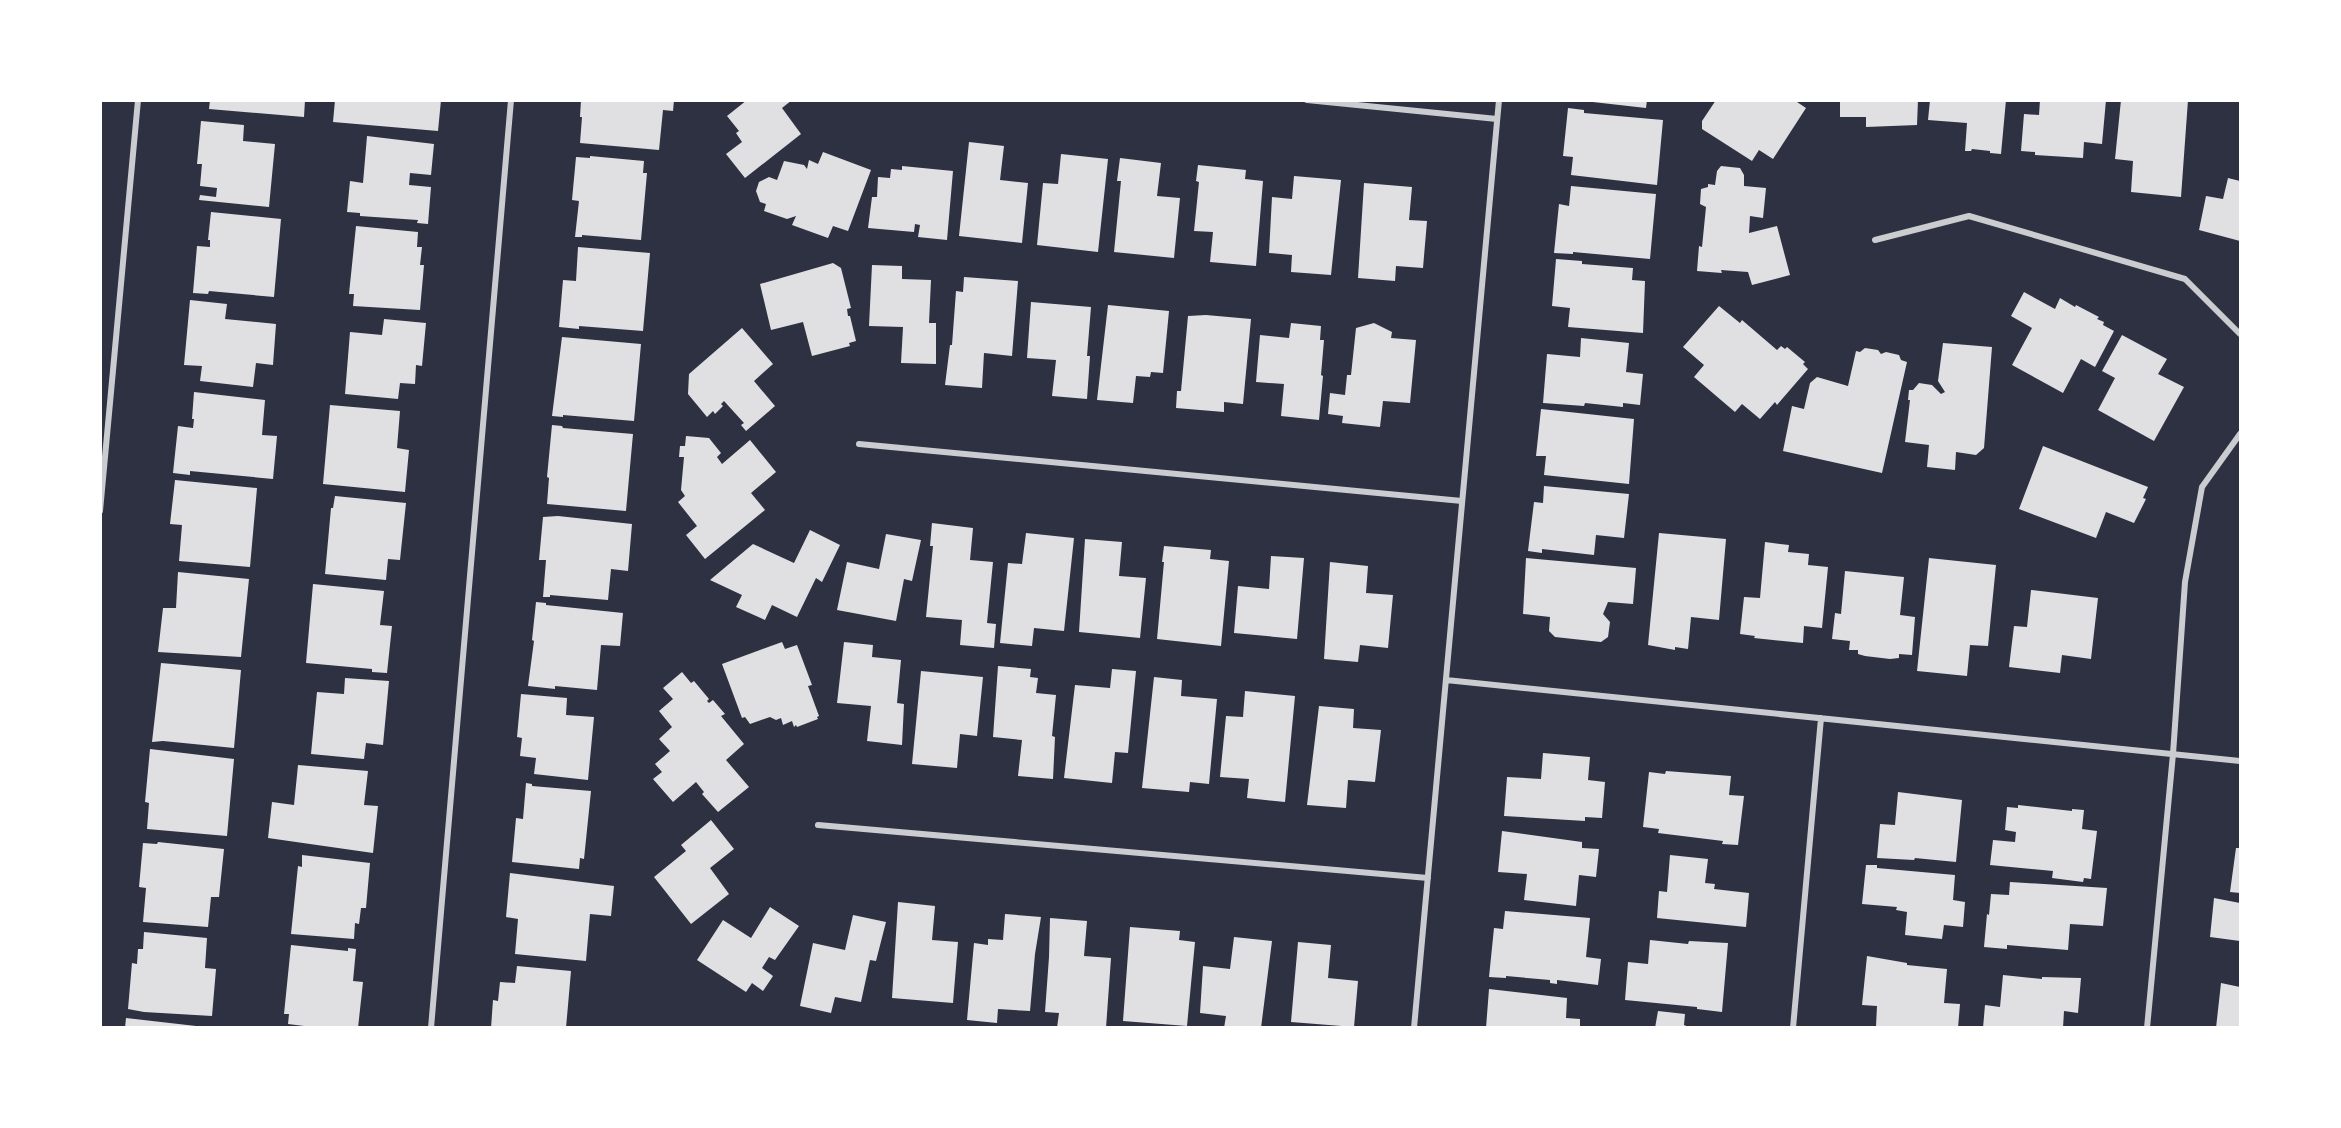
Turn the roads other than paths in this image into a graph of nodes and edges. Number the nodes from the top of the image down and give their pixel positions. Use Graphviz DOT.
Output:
graph roads {
  1 [pos="138,100"];
  2 [pos="511,100"];
  3 [pos="1307,100"];
  4 [pos="1499,100"];
  5 [pos="1497,119"];
  6 [pos="1875,240"];
  7 [pos="2241,334"];
  8 [pos="2241,434"];
  9 [pos="859,444"];
  10 [pos="1462,501"];
  11 [pos="100,511"];
  12 [pos="1446,680"];
  13 [pos="1821,718"];
  14 [pos="2174,754"];
  15 [pos="2241,761"];
  16 [pos="818,825"];
  17 [pos="1428,878"];
  18 [pos="431,1028"];
  19 [pos="1414,1028"];
  20 [pos="1793,1028"];
  21 [pos="2147,1028"];
  1 -- 11 [label="street"];
  2 -- 18 [label="street"];
  3 -- 5 [label="street"];
  4 -- 5 [label="street"];
  5 -- 10 [label="street"];
  6 -- 7 [label="street"];
  8 -- 14 [label="street"];
  9 -- 10 [label="street"];
  10 -- 12 [label="street"];
  12 -- 13 [label="street"];
  12 -- 17 [label="street"];
  13 -- 14 [label="street"];
  13 -- 20 [label="street"];
  14 -- 15 [label="street"];
  14 -- 21 [label="street"];
  16 -- 17 [label="street"];
  17 -- 19 [label="street"];
}
